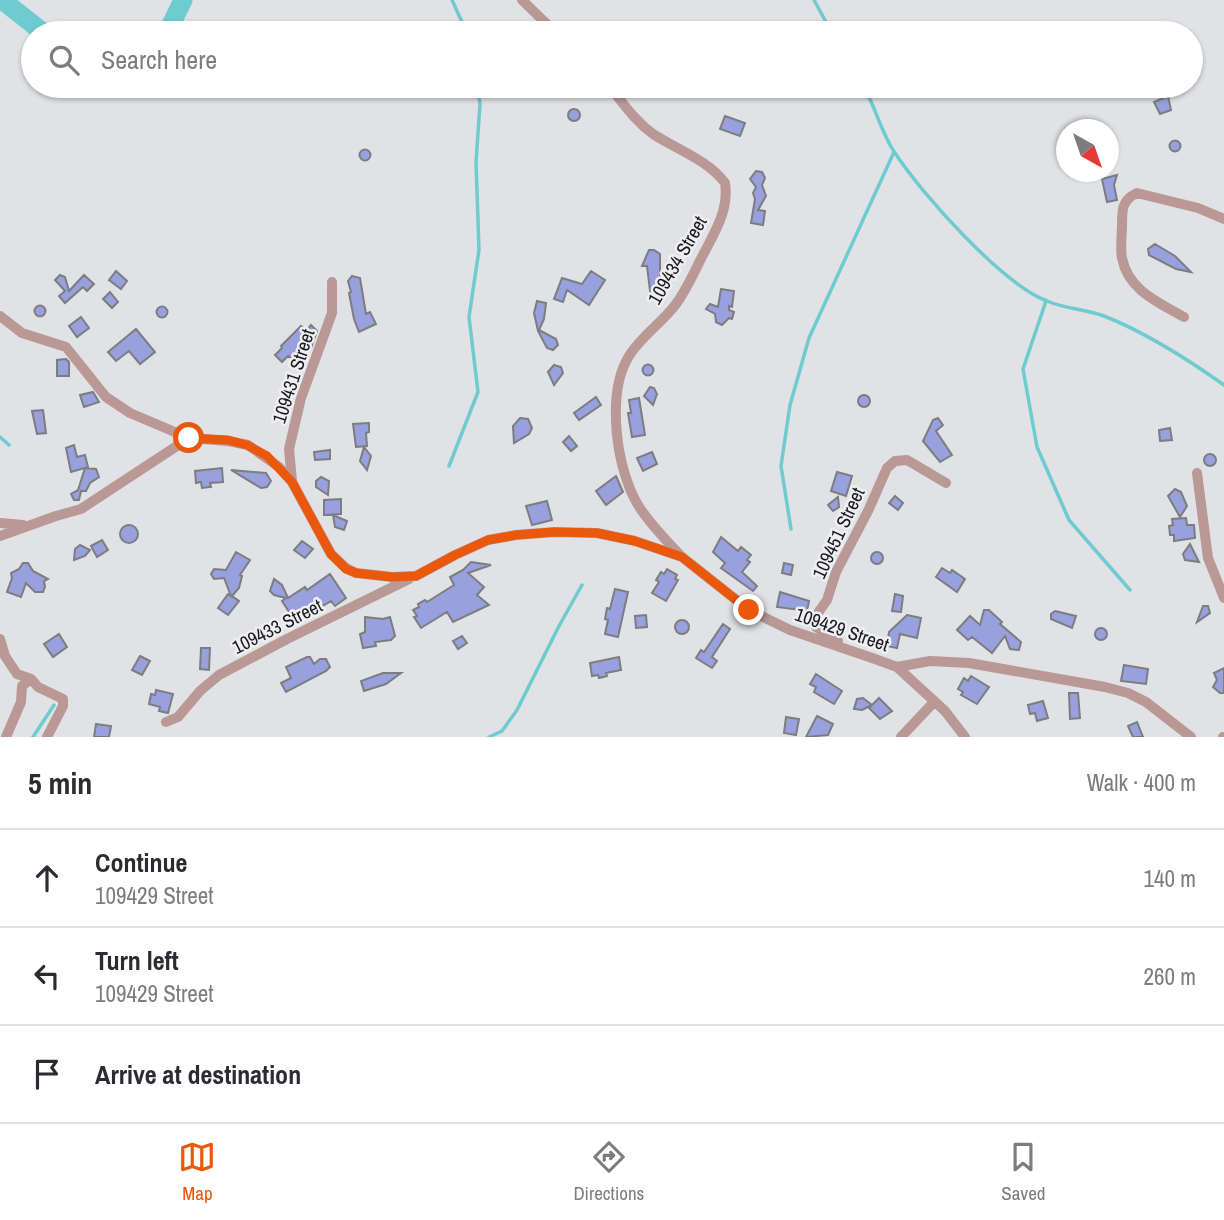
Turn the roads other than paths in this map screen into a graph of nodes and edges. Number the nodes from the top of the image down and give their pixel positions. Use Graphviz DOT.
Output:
graph roads {
  1 [pos="522,0"];
  2 [pos="544,21"];
  3 [pos="619,98"];
  4 [pos="1224,219"];
  5 [pos="332,282"];
  6 [pos="0,316"];
  7 [pos="1184,317"];
  8 [pos="189,438"];
  9 [pos="1197,474"];
  10 [pos="292,482"];
  11 [pos="947,483"];
  12 [pos="0,523"];
  13 [pos="27,525"];
  14 [pos="0,536"];
  15 [pos="682,557"];
  16 [pos="416,576"];
  17 [pos="1224,598"];
  18 [pos="0,639"];
  19 [pos="860,653"];
  20 [pos="897,667"];
  21 [pos="31,679"];
  22 [pos="934,702"];
  23 [pos="166,722"];
  24 [pos="6,737"];
  25 [pos="47,737"];
  26 [pos="901,737"];
  27 [pos="965,737"];
  28 [pos="1191,737"];
  1 -- 2 [label="street"];
  3 -- 15 [label="street, 109434 Street"];
  4 -- 7 [label="street"];
  5 -- 10 [label="street, 109431 Street"];
  6 -- 8 [label="street"];
  8 -- 10 [label="street, 109429 Street"];
  8 -- 13 [label="street"];
  9 -- 17 [label="street"];
  10 -- 16 [label="street, 109429 Street"];
  11 -- 19 [label="street, 109451 Street"];
  12 -- 13 [label="street"];
  13 -- 14 [label="street"];
  15 -- 16 [label="street, 109429 Street"];
  15 -- 19 [label="street, 109429 Street"];
  16 -- 23 [label="street, 109433 Street"];
  18 -- 21 [label="street"];
  19 -- 20 [label="street, 109429 Street"];
  20 -- 22 [label="street"];
  20 -- 28 [label="street, 109429 Street"];
  21 -- 24 [label="street"];
  21 -- 25 [label="street"];
  22 -- 26 [label="street"];
  22 -- 27 [label="street"];
}
